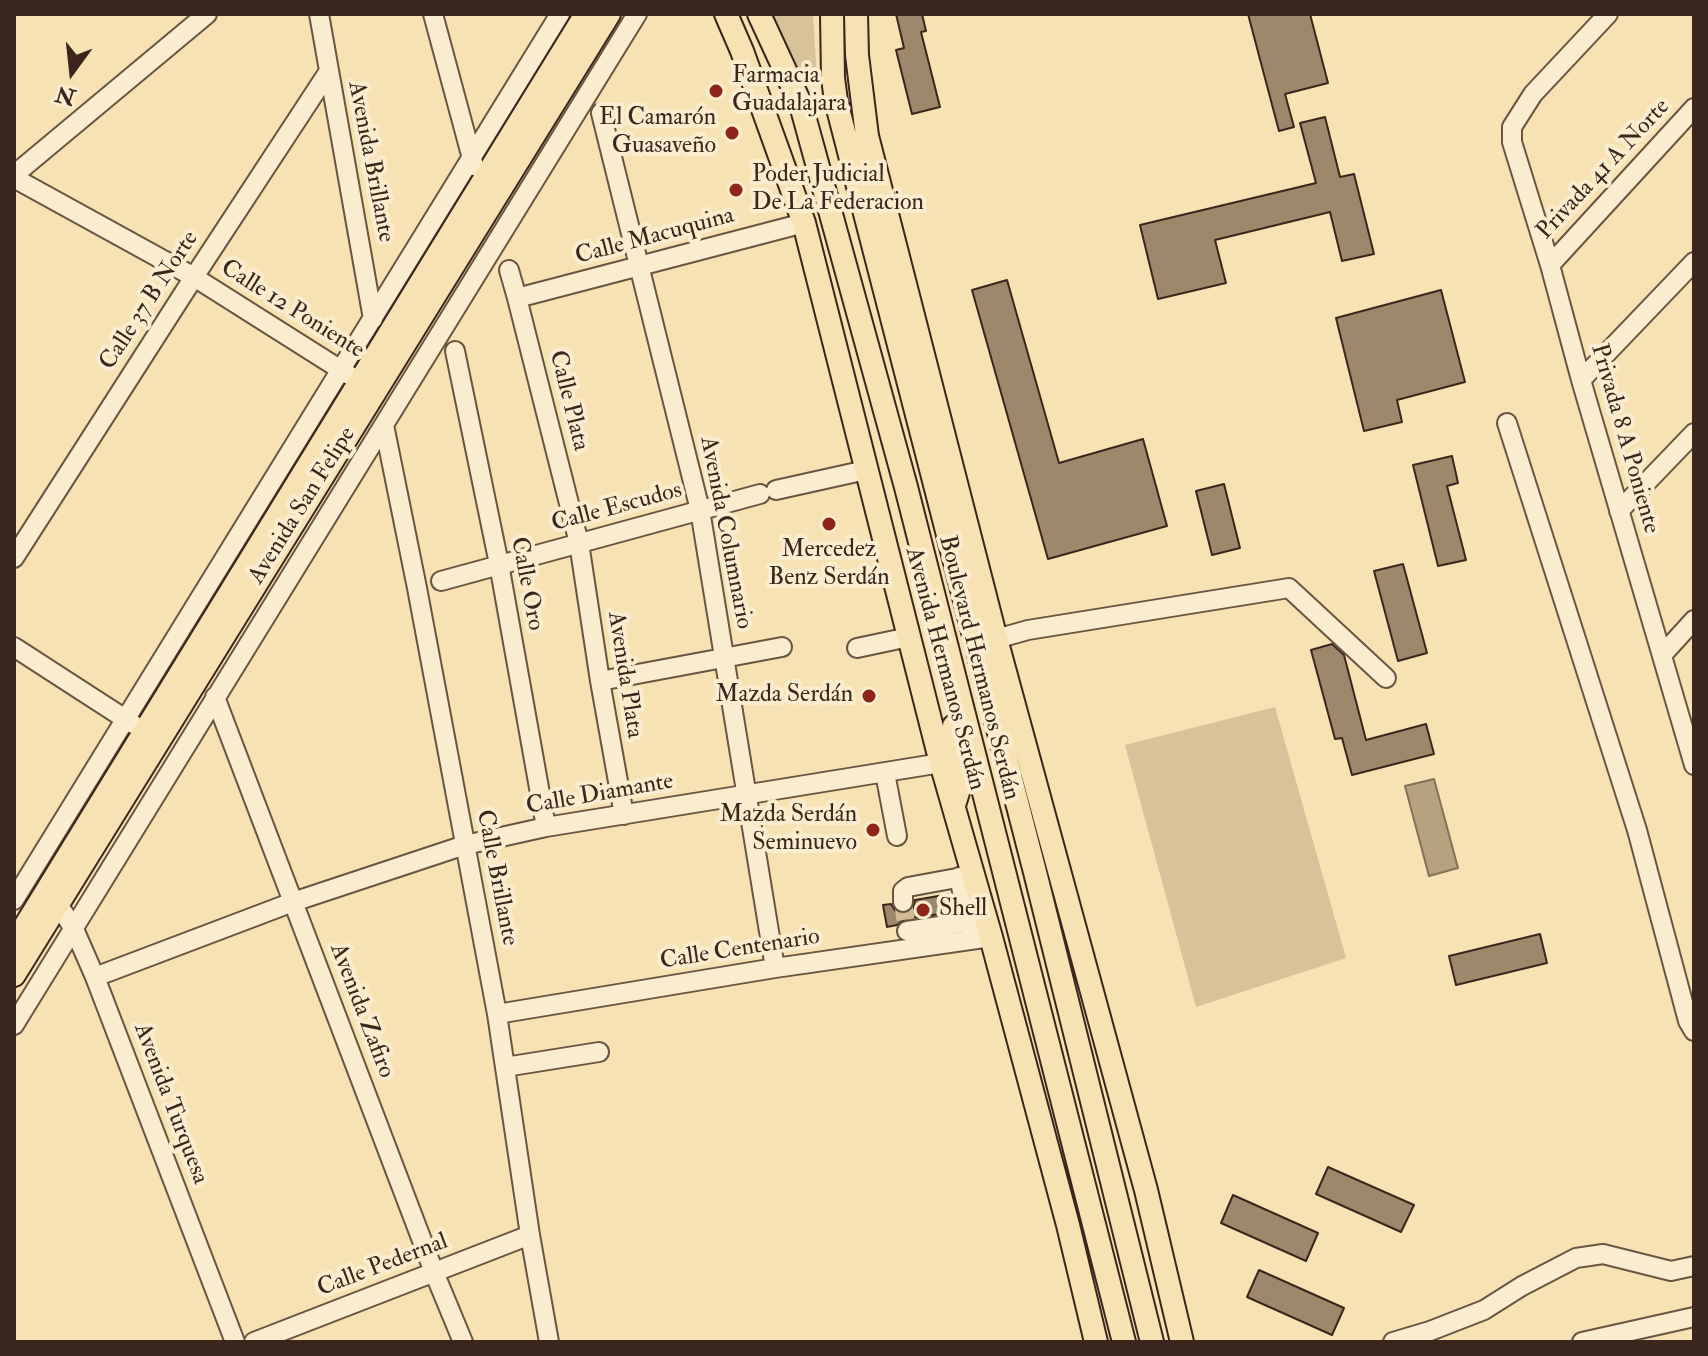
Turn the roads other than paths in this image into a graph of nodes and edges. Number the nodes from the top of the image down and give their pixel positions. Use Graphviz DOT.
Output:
graph roads {
  1 [pos="207,14"];
  2 [pos="319,14"];
  3 [pos="433,14"];
  4 [pos="560,14"];
  5 [pos="586,14"];
  6 [pos="609,14"];
  7 [pos="637,14"];
  8 [pos="726,14"];
  9 [pos="759,14"];
  10 [pos="832,14"];
  11 [pos="856,14"];
  12 [pos="1608,14"];
  13 [pos="329,71"];
  14 [pos="1694,108"];
  15 [pos="601,113"];
  16 [pos="472,159"];
  17 [pos="14,176"];
  18 [pos="479,187"];
  19 [pos="486,213"];
  20 [pos="804,223"];
  21 [pos="1694,262"];
  22 [pos="639,265"];
  23 [pos="1550,265"];
  24 [pos="509,270"];
  25 [pos="194,277"];
  26 [pos="517,298"];
  27 [pos="373,319"];
  28 [pos="455,351"];
  29 [pos="1581,380"];
  30 [pos="359,381"];
  31 [pos="1507,423"];
  32 [pos="384,425"];
  33 [pos="1694,433"];
  34 [pos="866,470"];
  35 [pos="700,510"];
  36 [pos="1619,511"];
  37 [pos="579,543"];
  38 [pos="14,558"];
  39 [pos="499,564"];
  40 [pos="928,573"];
  41 [pos="441,581"];
  42 [pos="1694,620"];
  43 [pos="906,627"];
  44 [pos="996,639"];
  45 [pos="14,647"];
  46 [pos="782,647"];
  47 [pos="857,648"];
  48 [pos="1663,654"];
  49 [pos="724,658"];
  50 [pos="1386,678"];
  51 [pos="600,681"];
  52 [pos="215,697"];
  53 [pos="960,702"];
  54 [pos="143,730"];
  55 [pos="941,763"];
  56 [pos="1694,765"];
  57 [pos="885,773"];
  58 [pos="747,795"];
  59 [pos="954,808"];
  60 [pos="624,815"];
  61 [pos="546,827"];
  62 [pos="897,836"];
  63 [pos="465,845"];
  64 [pos="966,876"];
  65 [pos="53,896"];
  66 [pos="14,900"];
  67 [pos="293,902"];
  68 [pos="903,902"];
  69 [pos="1016,920"];
  70 [pos="74,929"];
  71 [pos="979,929"];
  72 [pos="14,944"];
  73 [pos="775,968"];
  74 [pos="14,975"];
  75 [pos="95,977"];
  76 [pos="497,1014"];
  77 [pos="14,1025"];
  78 [pos="1694,1031"];
  79 [pos="1016,1034"];
  80 [pos="599,1052"];
  81 [pos="505,1067"];
  82 [pos="1068,1225"];
  83 [pos="530,1235"];
  84 [pos="1104,1264"];
  85 [pos="1694,1266"];
  86 [pos="434,1272"];
  87 [pos="1137,1281"];
  88 [pos="1694,1317"];
  89 [pos="235,1342"];
  90 [pos="254,1342"];
  91 [pos="463,1342"];
  92 [pos="549,1342"];
  93 [pos="1096,1342"];
  94 [pos="1124,1342"];
  95 [pos="1152,1342"];
  96 [pos="1180,1342"];
  97 [pos="1393,1342"];
  98 [pos="1582,1342"];
  1 -- 17 [label="street"];
  2 -- 13 [label="street, Avenida Brillante"];
  3 -- 16 [label="street"];
  4 -- 16 [label="street, Avenida San Felipe"];
  5 -- 18 [label="main road, Avenida San Felipe"];
  6 -- 19 [label="main road, Avenida San Felipe"];
  7 -- 32 [label="street, Avenida San Felipe"];
  8 -- 20 [label="main road, Avenida Hermanos Serdán"];
  9 -- 40 [label="main road, Boulevard Hermanos Serdán"];
  10 -- 87 [label="main road, Boulevard Hermanos Serdán"];
  11 -- 44 [label="main road"];
  12 -- 23 [label="street, Privada 8 A Poniente"];
  13 -- 25 [label="street, Calle 37 B Norte"];
  13 -- 27 [label="street, Avenida Brillante"];
  14 -- 23 [label="street, Privada 41 A Norte"];
  15 -- 22 [label="street, Avenida Columnario"];
  16 -- 18 [label="street"];
  16 -- 27 [label="street, Avenida San Felipe"];
  17 -- 25 [label="street, Calle 12 Poniente"];
  18 -- 19 [label="street"];
  18 -- 30 [label="main road, Avenida San Felipe"];
  19 -- 30 [label="main road, Avenida San Felipe"];
  20 -- 22 [label="street, Calle Macuquina"];
  20 -- 34 [label="main road, Avenida Hermanos Serdán"];
  21 -- 29 [label="street"];
  22 -- 26 [label="street, Calle Macuquina"];
  22 -- 35 [label="street, Avenida Columnario"];
  23 -- 29 [label="street, Privada 8 A Poniente"];
  24 -- 26 [label="street, Calle Plata"];
  25 -- 30 [label="street, Calle 12 Poniente"];
  25 -- 38 [label="street, Calle 37 B Norte"];
  26 -- 37 [label="street, Calle Plata"];
  27 -- 30 [label="street, Avenida San Felipe"];
  28 -- 39 [label="street, Calle Oro"];
  29 -- 36 [label="street, Privada 8 A Poniente"];
  30 -- 54 [label="main road, Avenida San Felipe"];
  30 -- 54 [label="street, Avenida San Felipe"];
  31 -- 78 [label="street"];
  32 -- 52 [label="street, Avenida San Felipe"];
  32 -- 63 [label="street, Calle Brillante"];
  33 -- 36 [label="street"];
  34 -- 35 [label="street, Calle Escudos"];
  34 -- 43 [label="main road, Avenida Hermanos Serdán"];
  35 -- 37 [label="street, Calle Escudos"];
  35 -- 49 [label="street, Avenida Columnario"];
  36 -- 48 [label="street, Privada 8 A Poniente"];
  37 -- 39 [label="street, Calle Escudos"];
  37 -- 51 [label="street, Avenida Plata"];
  39 -- 41 [label="street, Calle Escudos"];
  39 -- 61 [label="street, Calle Oro"];
  40 -- 43 [label="main road"];
  40 -- 53 [label="main road, Boulevard Hermanos Serdán"];
  42 -- 48 [label="street"];
  43 -- 47 [label="street"];
  43 -- 55 [label="main road, Avenida Hermanos Serdán"];
  44 -- 50 [label="street"];
  44 -- 96 [label="main road"];
  45 -- 54 [label="street"];
  46 -- 49 [label="street"];
  48 -- 56 [label="street, Privada 8 A Poniente"];
  49 -- 51 [label="street"];
  49 -- 58 [label="street, Avenida Columnario"];
  51 -- 60 [label="street, Avenida Plata"];
  52 -- 67 [label="street, Avenida Zafiro"];
  52 -- 70 [label="street, Avenida San Felipe"];
  53 -- 59 [label="main road"];
  53 -- 69 [label="main road, Boulevard Hermanos Serdán"];
  54 -- 65 [label="main road, Avenida San Felipe"];
  54 -- 66 [label="street, Avenida San Felipe"];
  55 -- 57 [label="street, Calle Diamante"];
  55 -- 59 [label="main road, Avenida Hermanos Serdán"];
  57 -- 58 [label="street, Calle Diamante"];
  57 -- 62 [label="street"];
  58 -- 60 [label="street, Calle Diamante"];
  58 -- 73 [label="street, Avenida Columnario"];
  59 -- 64 [label="main road, Avenida Hermanos Serdán"];
  60 -- 61 [label="street, Calle Diamante"];
  61 -- 63 [label="street, Calle Diamante"];
  63 -- 67 [label="street, Calle Diamante"];
  63 -- 76 [label="street, Calle Brillante"];
  64 -- 68 [label="street"];
  64 -- 71 [label="main road, Avenida Hermanos Serdán"];
  65 -- 70 [label="street, Avenida Turquesa"];
  65 -- 72 [label="main road, Avenida San Felipe"];
  65 -- 74 [label="main road, Avenida San Felipe"];
  67 -- 75 [label="street, Calle Diamante"];
  67 -- 86 [label="street, Avenida Zafiro"];
  69 -- 79 [label="main road"];
  69 -- 84 [label="main road, Boulevard Hermanos Serdán"];
  70 -- 75 [label="street, Avenida Turquesa"];
  70 -- 77 [label="street, Avenida San Felipe"];
  71 -- 73 [label="street, Calle Centenario"];
  71 -- 79 [label="main road, Avenida Hermanos Serdán"];
  73 -- 76 [label="street, Calle Centenario"];
  75 -- 89 [label="street, Avenida Turquesa"];
  76 -- 81 [label="street, Calle Brillante"];
  79 -- 82 [label="main road, Avenida Hermanos Serdán"];
  80 -- 81 [label="street"];
  81 -- 83 [label="street, Calle Brillante"];
  82 -- 84 [label="main road"];
  82 -- 93 [label="main road, Avenida Hermanos Serdán"];
  83 -- 86 [label="street, Calle Pedernal"];
  83 -- 92 [label="street, Calle Brillante"];
  84 -- 94 [label="main road, Boulevard Hermanos Serdán"];
  85 -- 97 [label="street"];
  86 -- 90 [label="street, Calle Pedernal"];
  86 -- 91 [label="street, Avenida Zafiro"];
  87 -- 95 [label="main road, Boulevard Hermanos Serdán"];
  87 -- 96 [label="main road"];
  88 -- 98 [label="street"];
}
